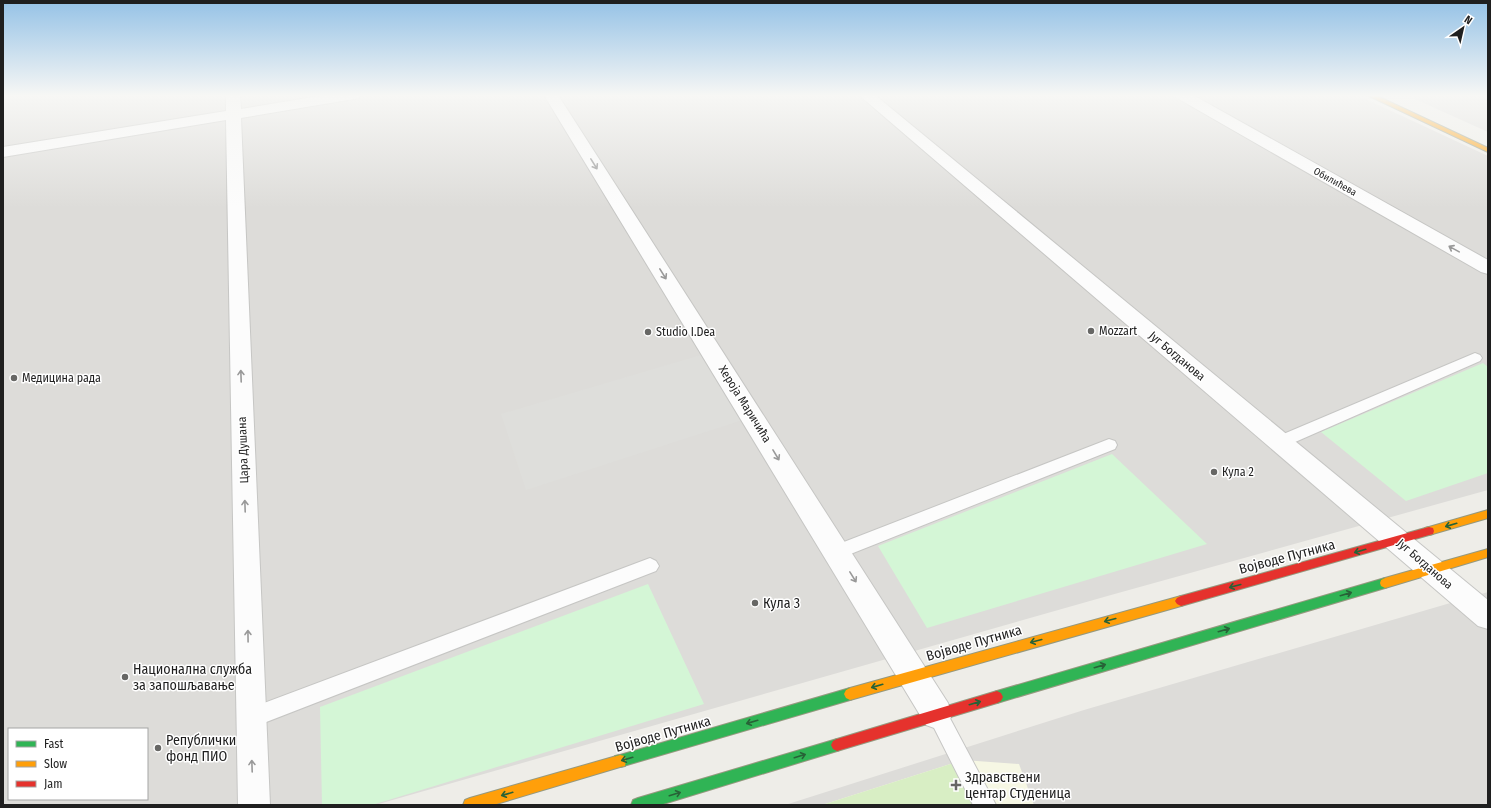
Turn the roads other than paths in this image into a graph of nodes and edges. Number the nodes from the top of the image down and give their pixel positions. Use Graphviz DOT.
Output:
graph roads {
  1 [pos="98,133"];
  2 [pos="235,133"];
  3 [pos="575,133"];
  4 [pos="911,133"];
  5 [pos="1249,133"];
  6 [pos="1451,133"];
  7 [pos="1488,150"];
  8 [pos="3,152"];
  9 [pos="1487,266"];
  10 [pos="1475,358"];
  11 [pos="1280,442"];
  12 [pos="1109,445"];
  13 [pos="1488,514"];
  14 [pos="1398,540"];
  15 [pos="837,552"];
  16 [pos="1488,553"];
  17 [pos="650,566"];
  18 [pos="1431,569"];
  19 [pos="1488,617"];
  20 [pos="914,675"];
  21 [pos="938,714"];
  22 [pos="251,718"];
  23 [pos="254,805"];
  24 [pos="470,805"];
  25 [pos="638,805"];
  26 [pos="985,805"];
  1 -- 8 [label="street"];
  22 -- 2 [label="street, Цара Душана, one-way"];
  3 -- 15 [label="street, Хероја Маричића, one-way"];
  4 -- 11 [label="street, Југ Богданова"];
  9 -- 5 [label="street, Обилићева, one-way"];
  6 -- 7 [label="main road"];
  10 -- 11 [label="lane"];
  11 -- 14 [label="street, Југ Богданова"];
  12 -- 15 [label="lane"];
  13 -- 14 [label="main road, Војводе Путника, one-way"];
  14 -- 18 [label="street, Југ Богданова"];
  14 -- 20 [label="main road, Војводе Путника, one-way"];
  15 -- 20 [label="street, Хероја Маричића, one-way"];
  16 -- 18 [label="main road"];
  17 -- 22 [label="lane"];
  18 -- 19 [label="street, Југ Богданова"];
  21 -- 18 [label="main road, one-way"];
  20 -- 21 [label="street, Хероја Маричића"];
  20 -- 24 [label="main road, Војводе Путника, one-way"];
  25 -- 21 [label="main road, one-way"];
  21 -- 26 [label="lane"];
  23 -- 22 [label="street, Цара Душана, one-way"];
}
